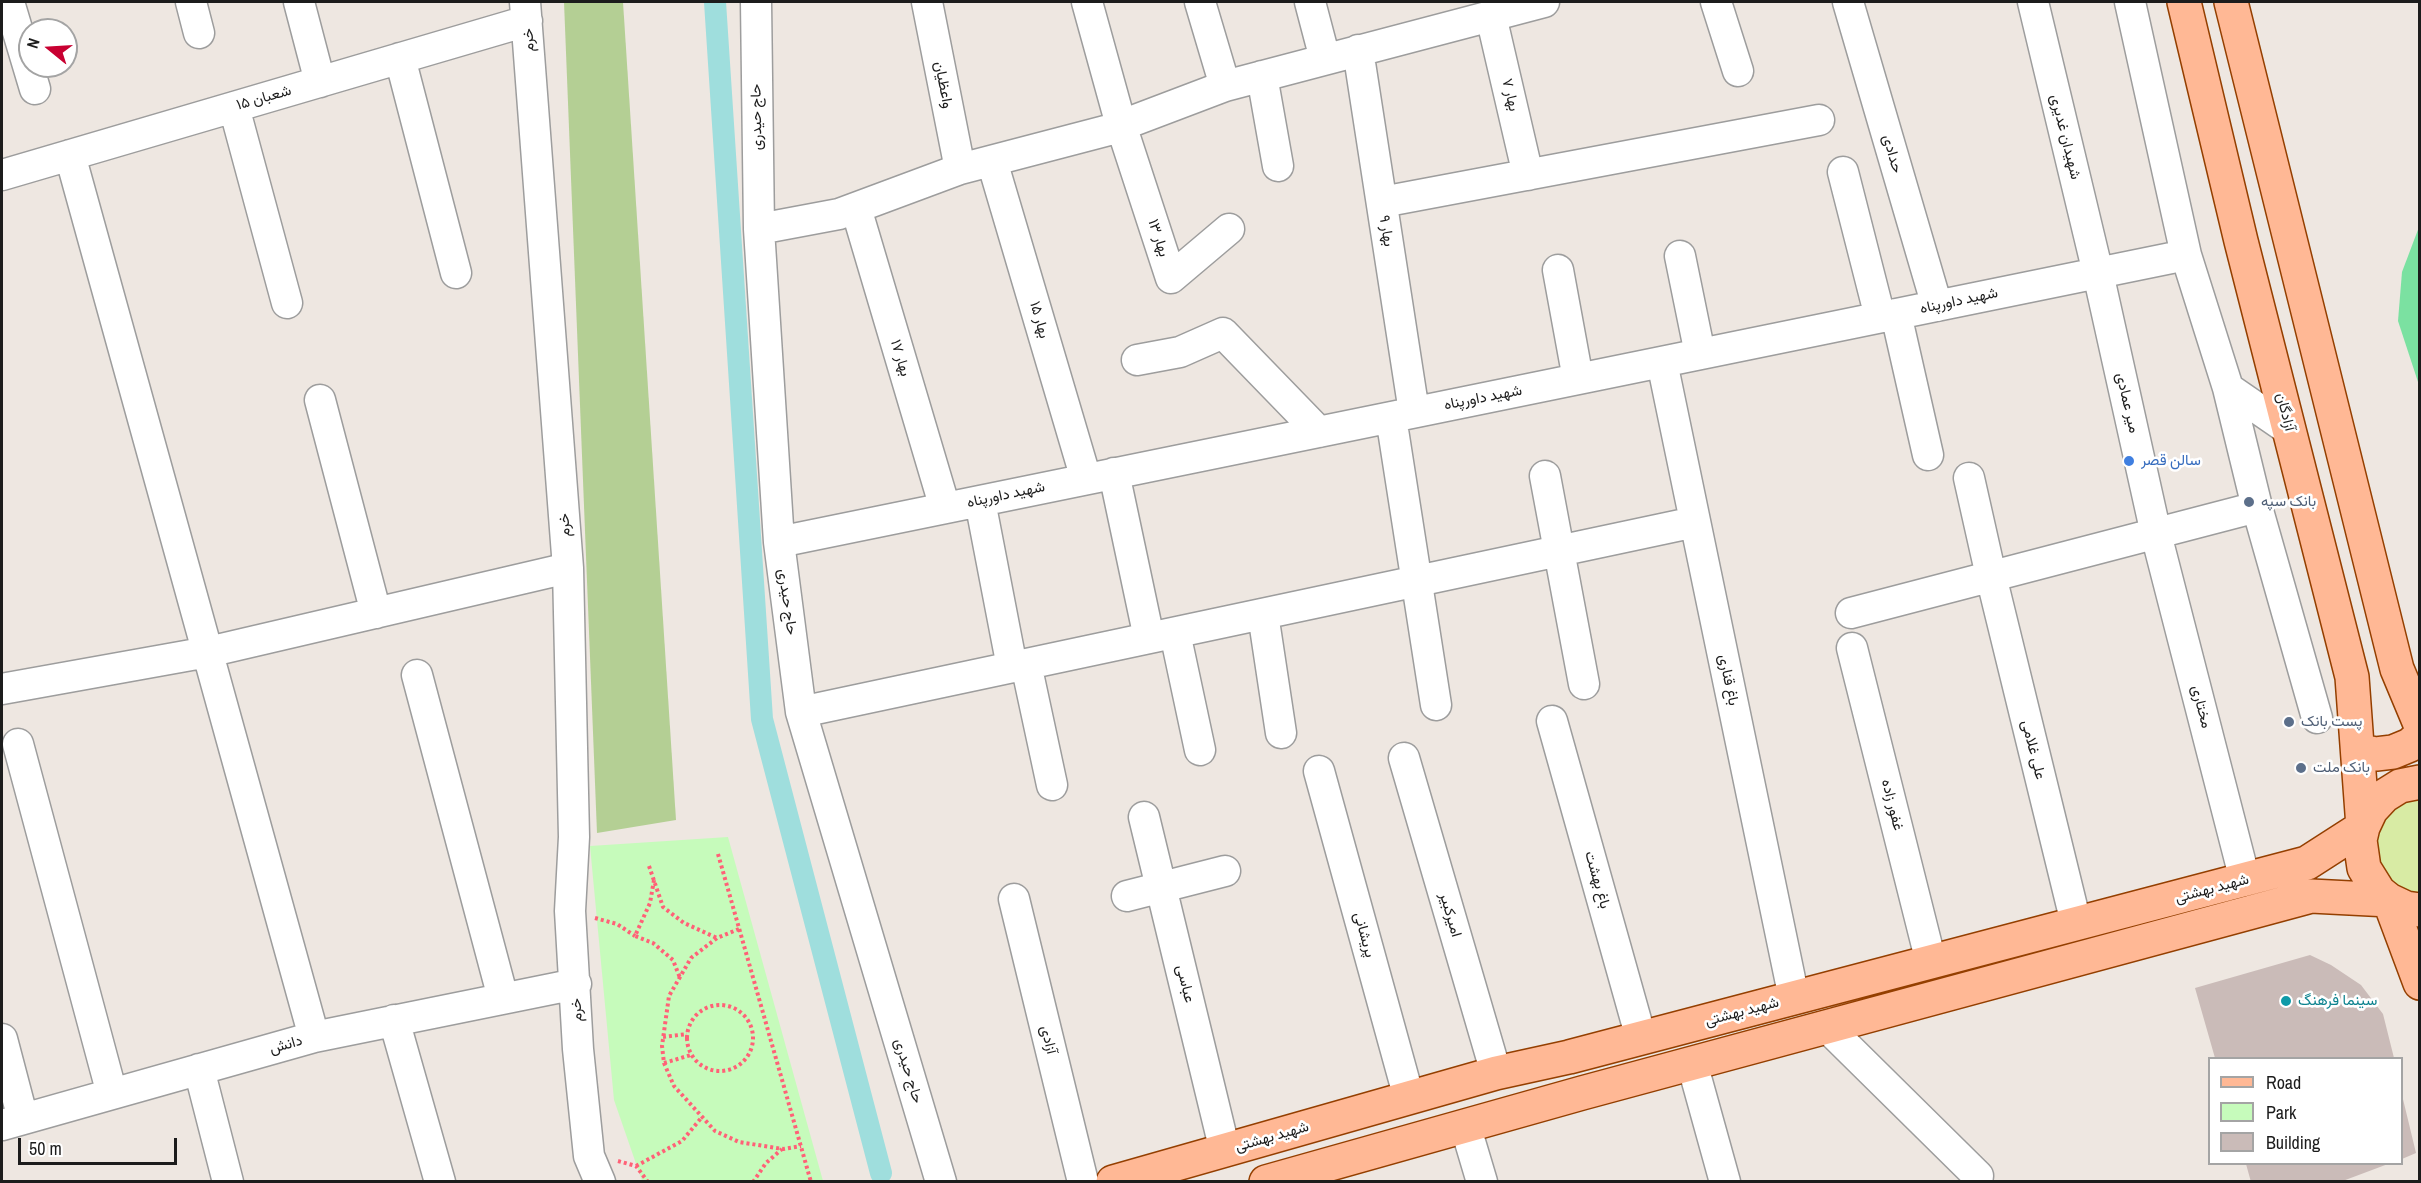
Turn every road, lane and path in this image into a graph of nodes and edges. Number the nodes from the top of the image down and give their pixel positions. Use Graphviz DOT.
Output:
graph roads {
  1 [pos="9,2"];
  2 [pos="191,2"];
  3 [pos="299,2"];
  4 [pos="756,2"];
  5 [pos="927,2"];
  6 [pos="1087,2"];
  7 [pos="1200,2"];
  8 [pos="1310,2"];
  9 [pos="1716,2"];
  10 [pos="1848,2"];
  11 [pos="2033,2"];
  12 [pos="2130,2"];
  13 [pos="2184,2"];
  14 [pos="2235,2"];
  15 [pos="1517,7"];
  16 [pos="526,11"];
  17 [pos="199,33"];
  18 [pos="1358,50"];
  19 [pos="400,58"];
  20 [pos="1325,59"];
  21 [pos="1738,71"];
  22 [pos="1262,76"];
  23 [pos="320,82"];
  24 [pos="1225,86"];
  25 [pos="35,89"];
  26 [pos="234,107"];
  27 [pos="1819,120"];
  28 [pos="1121,125"];
  29 [pos="70,155"];
  30 [pos="992,161"];
  31 [pos="1278,166"];
  32 [pos="960,169"];
  33 [pos="1843,172"];
  34 [pos="2,175"];
  35 [pos="1528,175"];
  36 [pos="1382,202"];
  37 [pos="856,208"];
  38 [pos="759,229"];
  39 [pos="1229,229"];
  40 [pos="2186,255"];
  41 [pos="1680,256"];
  42 [pos="1558,270"];
  43 [pos="456,273"];
  44 [pos="2098,273"];
  45 [pos="287,303"];
  46 [pos="1937,306"];
  47 [pos="1888,316"];
  48 [pos="1700,354"];
  49 [pos="1137,360"];
  50 [pos="1662,362"];
  51 [pos="1578,379"];
  52 [pos="2228,388"];
  53 [pos="320,400"];
  54 [pos="1403,415"];
  55 [pos="2289,430"];
  56 [pos="1319,432"];
  57 [pos="1928,455"];
  58 [pos="1100,476"];
  59 [pos="1545,476"];
  60 [pos="1969,478"];
  61 [pos="980,501"];
  62 [pos="2257,507"];
  63 [pos="945,508"];
  64 [pos="1695,522"];
  65 [pos="2156,534"];
  66 [pos="779,542"];
  67 [pos="1559,551"];
  68 [pos="568,568"];
  69 [pos="1991,576"];
  70 [pos="1417,581"];
  71 [pos="376,613"];
  72 [pos="1851,613"];
  73 [pos="1263,614"];
  74 [pos="1162,636"];
  75 [pos="1852,648"];
  76 [pos="208,652"];
  77 [pos="1019,666"];
  78 [pos="417,675"];
  79 [pos="2408,679"];
  80 [pos="1584,684"];
  81 [pos="2,689"];
  82 [pos="1436,705"];
  83 [pos="801,712"];
  84 [pos="2317,718"];
  85 [pos="1552,721"];
  86 [pos="2420,724"];
  87 [pos="1281,733"];
  88 [pos="2420,736"];
  89 [pos="18,744"];
  90 [pos="1200,750"];
  91 [pos="2358,750"];
  92 [pos="1404,758"];
  93 [pos="1320,771"];
  94 [pos="2420,782"];
  95 [pos="1052,785"];
  96 [pos="1144,817"];
  97 [pos="2363,827"];
  98 [pos="718,854"];
  99 [pos="2307,863"];
  100 [pos="649,866"];
  101 [pos="1225,871"];
  102 [pos="654,880"];
  103 [pos="2245,880"];
  104 [pos="1161,887"];
  105 [pos="1127,896"];
  106 [pos="2311,896"];
  107 [pos="1014,899"];
  108 [pos="2404,905"];
  109 [pos="570,911"];
  110 [pos="2076,924"];
  111 [pos="739,929"];
  112 [pos="635,936"];
  113 [pos="717,938"];
  114 [pos="1931,962"];
  115 [pos="2418,974"];
  116 [pos="680,978"];
  117 [pos="576,984"];
  118 [pos="503,998"];
  119 [pos="1794,998"];
  120 [pos="394,1020"];
  121 [pos="1827,1026"];
  122 [pos="687,1034"];
  123 [pos="314,1037"];
  124 [pos="663,1037"];
  125 [pos="1641,1038"];
  126 [pos="2,1039"];
  127 [pos="578,1049"];
  128 [pos="691,1055"];
  129 [pos="664,1063"];
  130 [pos="1692,1063"];
  131 [pos="199,1069"];
  132 [pos="1496,1073"];
  133 [pos="112,1094"];
  134 [pos="1409,1098"];
  135 [pos="702,1117"];
  136 [pos="12,1122"];
  137 [pos="1465,1125"];
  138 [pos="801,1146"];
  139 [pos="783,1149"];
  140 [pos="1225,1151"];
  141 [pos="1978,1176"];
  142 [pos="228,1182"];
  143 [pos="440,1182"];
  144 [pos="582,1182"];
  145 [pos="600,1182"];
  146 [pos="648,1182"];
  147 [pos="753,1182"];
  148 [pos="811,1182"];
  149 [pos="941,1182"];
  150 [pos="1083,1182"];
  151 [pos="1113,1182"];
  152 [pos="1266,1182"];
  153 [pos="1482,1182"];
  154 [pos="1725,1182"];
  1 -- 25 [label="street"];
  2 -- 17 [label="street"];
  3 -- 23 [label="street"];
  4 -- 38 [label="street, حاج حیدری"];
  5 -- 32 [label="street, واعظیان"];
  6 -- 28 [label="street"];
  7 -- 24 [label="street"];
  8 -- 20 [label="street"];
  9 -- 21 [label="street"];
  10 -- 46 [label="street, حدادی"];
  11 -- 44 [label="street, شهیدان غدیری"];
  12 -- 40 [label="street"];
  13 -- 55 [label="main road, آزادگان"];
  14 -- 79 [label="main road"];
  15 -- 18 [label="street"];
  15 -- 35 [label="street, بهار ۷"];
  16 -- 19 [label="street, ۱۵ شعبان"];
  16 -- 68 [label="street, خرم"];
  18 -- 20 [label="street"];
  18 -- 36 [label="street, بهار ۹"];
  19 -- 23 [label="street, ۱۵ شعبان"];
  19 -- 43 [label="street"];
  20 -- 22 [label="street"];
  22 -- 24 [label="street"];
  22 -- 31 [label="street"];
  23 -- 26 [label="street, ۱۵ شعبان"];
  24 -- 28 [label="street"];
  26 -- 29 [label="street, ۱۵ شعبان"];
  26 -- 45 [label="street"];
  27 -- 35 [label="street"];
  28 -- 30 [label="street"];
  28 -- 39 [label="street, بهار ۱۳"];
  29 -- 34 [label="street, ۱۵ شعبان"];
  29 -- 76 [label="street"];
  30 -- 32 [label="street"];
  30 -- 58 [label="street, بهار ۱۵"];
  32 -- 37 [label="street"];
  33 -- 47 [label="street"];
  35 -- 36 [label="street"];
  36 -- 54 [label="street, بهار ۹"];
  37 -- 38 [label="street"];
  37 -- 63 [label="street, بهار ۱۷"];
  38 -- 66 [label="street, حاج حیدری"];
  40 -- 44 [label="street, شهید داورپناه"];
  40 -- 52 [label="street"];
  41 -- 48 [label="street"];
  42 -- 51 [label="street"];
  44 -- 46 [label="street, شهید داورپناه"];
  44 -- 65 [label="street, میر عمادی"];
  46 -- 47 [label="street, شهید داورپناه"];
  47 -- 48 [label="street, شهید داورپناه"];
  47 -- 57 [label="street"];
  48 -- 50 [label="street, شهید داورپناه"];
  49 -- 56 [label="street"];
  50 -- 51 [label="street, شهید داورپناه"];
  50 -- 64 [label="street, باغ قناری"];
  51 -- 54 [label="street, شهید داورپناه"];
  52 -- 55 [label="street"];
  52 -- 62 [label="street"];
  53 -- 71 [label="street"];
  54 -- 56 [label="street, شهید داورپناه"];
  54 -- 70 [label="street, بهار ۹"];
  55 -- 91 [label="main road, آزادگان"];
  56 -- 58 [label="street, شهید داورپناه"];
  58 -- 61 [label="street, شهید داورپناه"];
  58 -- 74 [label="street, بهار ۱۵"];
  59 -- 67 [label="street"];
  60 -- 69 [label="street, علی غلامی"];
  61 -- 63 [label="street, شهید داورپناه"];
  61 -- 77 [label="street"];
  62 -- 65 [label="street"];
  62 -- 84 [label="street"];
  63 -- 66 [label="street, شهید داورپناه"];
  64 -- 67 [label="street"];
  64 -- 119 [label="street, باغ قناری"];
  65 -- 69 [label="street"];
  65 -- 103 [label="street, مختاری"];
  66 -- 83 [label="street, حاج حیدری"];
  67 -- 70 [label="street"];
  67 -- 80 [label="street"];
  68 -- 71 [label="street"];
  68 -- 109 [label="street, خرم"];
  69 -- 72 [label="street"];
  69 -- 110 [label="street, علی غلامی"];
  70 -- 73 [label="street"];
  70 -- 82 [label="street, بهار ۹"];
  71 -- 76 [label="street"];
  73 -- 74 [label="street"];
  73 -- 87 [label="street"];
  74 -- 77 [label="street"];
  74 -- 90 [label="street, بهار ۱۵"];
  75 -- 114 [label="street, غفور زاده"];
  76 -- 81 [label="street"];
  76 -- 123 [label="street"];
  77 -- 83 [label="street"];
  77 -- 95 [label="street"];
  78 -- 118 [label="street"];
  79 -- 86 [label="main road"];
  83 -- 149 [label="street, حاج حیدری"];
  85 -- 125 [label="street, باغ بهشت"];
  88 -- 91 [label="main road"];
  89 -- 133 [label="street"];
  91 -- 97 [label="main road, آزادگان"];
  92 -- 132 [label="street, امیرکبیر"];
  93 -- 134 [label="street, پریشانی"];
  94 -- 97 [label="main road"];
  96 -- 104 [label="street, عباسی"];
  97 -- 99 [label="main road, شهید بهشتی"];
  97 -- 108 [label="main road, آزادگان"];
  98 -- 111 [label="path"];
  99 -- 103 [label="main road, شهید بهشتی"];
  99 -- 106 [label="main road"];
  100 -- 102 [label="path"];
  101 -- 104 [label="street"];
  102 -- 112 [label="path"];
  102 -- 113 [label="path"];
  103 -- 110 [label="main road, شهید بهشتی"];
  104 -- 105 [label="street"];
  104 -- 140 [label="street, عباسی"];
  106 -- 108 [label="main road"];
  106 -- 121 [label="main road"];
  107 -- 150 [label="street, آزادی"];
  108 -- 115 [label="main road"];
  109 -- 112 [label="path"];
  109 -- 117 [label="street, خرم"];
  110 -- 114 [label="main road, شهید بهشتی"];
  111 -- 113 [label="path"];
  111 -- 138 [label="path"];
  112 -- 116 [label="path"];
  113 -- 116 [label="path"];
  114 -- 119 [label="main road, شهید بهشتی"];
  116 -- 124 [label="path"];
  117 -- 118 [label="street, دانش"];
  117 -- 127 [label="street, خرم"];
  118 -- 120 [label="street, دانش"];
  119 -- 125 [label="main road, شهید بهشتی"];
  120 -- 123 [label="street, دانش"];
  120 -- 143 [label="street"];
  121 -- 130 [label="main road"];
  121 -- 141 [label="street"];
  122 -- 124 [label="path"];
  122 -- 128 [label="path"];
  122 -- 128 [label="path"];
  123 -- 131 [label="street, دانش"];
  124 -- 129 [label="path"];
  125 -- 132 [label="main road, شهید بهشتی"];
  126 -- 136 [label="street"];
  127 -- 144 [label="street, خرم"];
  127 -- 145 [label="street, خرم"];
  128 -- 129 [label="path"];
  129 -- 135 [label="path"];
  130 -- 137 [label="main road"];
  130 -- 154 [label="street"];
  131 -- 133 [label="street, دانش"];
  131 -- 142 [label="street"];
  132 -- 134 [label="main road, شهید بهشتی"];
  133 -- 136 [label="street, دانش"];
  134 -- 140 [label="main road, شهید بهشتی"];
  135 -- 139 [label="path"];
  135 -- 146 [label="path"];
  137 -- 152 [label="main road"];
  137 -- 153 [label="street"];
  138 -- 139 [label="path"];
  138 -- 148 [label="path"];
  139 -- 147 [label="path"];
  140 -- 151 [label="main road, شهید بهشتی"];
}
